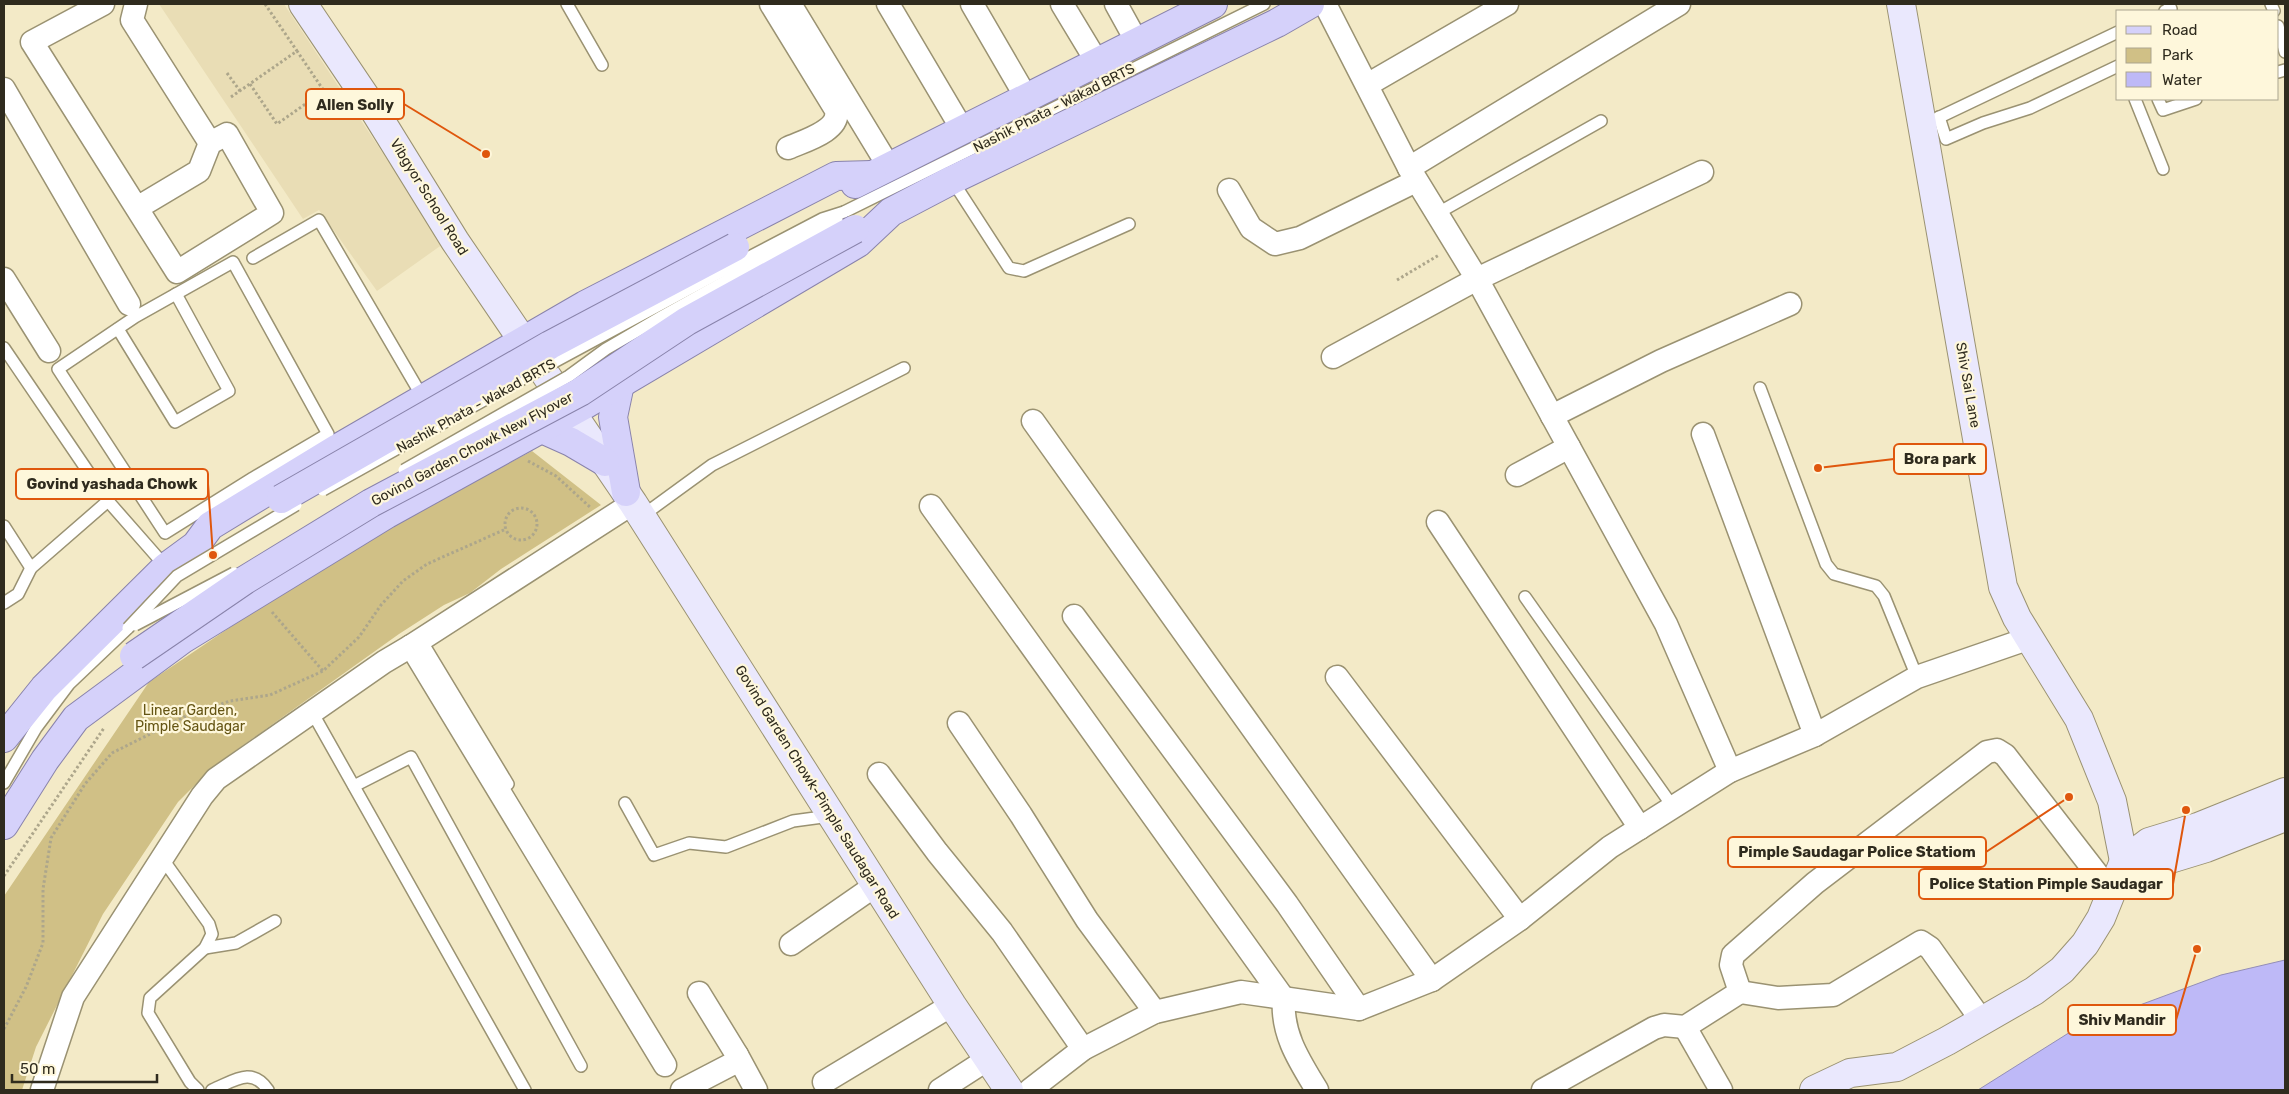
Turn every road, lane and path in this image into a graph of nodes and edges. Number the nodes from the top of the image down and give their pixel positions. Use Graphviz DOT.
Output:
graph roads {
  1 [pos="103,4"];
  2 [pos="136,4"];
  3 [pos="265,4"];
  4 [pos="303,4"];
  5 [pos="567,4"];
  6 [pos="771,4"];
  7 [pos="790,4"];
  8 [pos="888,4"];
  9 [pos="972,4"];
  10 [pos="1062,4"];
  11 [pos="1116,4"];
  12 [pos="1213,4"];
  13 [pos="1264,4"];
  14 [pos="1310,4"];
  15 [pos="1326,4"];
  16 [pos="1507,4"];
  17 [pos="1679,4"];
  18 [pos="1902,4"];
  19 [pos="2279,30"];
  20 [pos="2116,33"];
  21 [pos="1137,42"];
  22 [pos="296,51"];
  23 [pos="2285,52"];
  24 [pos="1097,62"];
  25 [pos="602,65"];
  26 [pos="2116,67"];
  27 [pos="227,73"];
  28 [pos="250,84"];
  29 [pos="1367,85"];
  30 [pos="4,89"];
  31 [pos="340,89"];
  32 [pos="240,91"];
  33 [pos="324,91"];
  34 [pos="231,97"];
  35 [pos="1026,97"];
  36 [pos="2135,100"];
  37 [pos="2158,100"];
  38 [pos="2193,100"];
  39 [pos="1601,121"];
  40 [pos="1931,121"];
  41 [pos="962,129"];
  42 [pos="210,143"];
  43 [pos="788,148"];
  44 [pos="2162,169"];
  45 [pos="880,171"];
  46 [pos="1702,172"];
  47 [pos="1412,175"];
  48 [pos="952,180"];
  49 [pos="1229,190"];
  50 [pos="137,208"];
  51 [pos="891,212"];
  52 [pos="1438,213"];
  53 [pos="849,220"];
  54 [pos="1129,224"];
  55 [pos="1456,244"];
  56 [pos="253,258"];
  57 [pos="4,279"];
  58 [pos="1477,279"];
  59 [pos="1397,280"];
  60 [pos="176,294"];
  61 [pos="129,304"];
  62 [pos="1790,304"];
  63 [pos="118,329"];
  64 [pos="523,340"];
  65 [pos="4,348"];
  66 [pos="49,351"];
  67 [pos="1333,357"];
  68 [pos="904,368"];
  69 [pos="620,384"];
  70 [pos="1760,388"];
  71 [pos="423,398"];
  72 [pos="571,412"];
  73 [pos="1552,416"];
  74 [pos="1033,421"];
  75 [pos="542,429"];
  76 [pos="1704,434"];
  77 [pos="1569,447"];
  78 [pos="605,462"];
  79 [pos="520,466"];
  80 [pos="1517,475"];
  81 [pos="392,477"];
  82 [pos="265,490"];
  83 [pos="108,501"];
  84 [pos="634,504"];
  85 [pos="931,506"];
  86 [pos="332,513"];
  87 [pos="605,520"];
  88 [pos="1438,522"];
  89 [pos="4,526"];
  90 [pos="506,529"];
  91 [pos="166,567"];
  92 [pos="31,568"];
  93 [pos="1525,597"];
  94 [pos="4,602"];
  95 [pos="266,605"];
  96 [pos="1074,616"];
  97 [pos="128,628"];
  98 [pos="2030,638"];
  99 [pos="416,643"];
  100 [pos="323,671"];
  101 [pos="1337,677"];
  102 [pos="1917,678"];
  103 [pos="312,712"];
  104 [pos="76,718"];
  105 [pos="109,722"];
  106 [pos="959,723"];
  107 [pos="1815,735"];
  108 [pos="4,738"];
  109 [pos="1730,771"];
  110 [pos="879,774"];
  111 [pos="4,783"];
  112 [pos="354,786"];
  113 [pos="2285,792"];
  114 [pos="625,803"];
  115 [pos="1672,808"];
  116 [pos="832,815"];
  117 [pos="2285,817"];
  118 [pos="532,824"];
  119 [pos="4,825"];
  120 [pos="1640,828"];
  121 [pos="162,858"];
  122 [pos="2124,861"];
  123 [pos="4,876"];
  124 [pos="876,885"];
  125 [pos="2111,892"];
  126 [pos="1520,920"];
  127 [pos="275,921"];
  128 [pos="791,944"];
  129 [pos="205,948"];
  130 [pos="1432,980"];
  131 [pos="1740,992"];
  132 [pos="699,993"];
  133 [pos="1284,999"];
  134 [pos="952,1005"];
  135 [pos="1359,1009"];
  136 [pos="1155,1012"];
  137 [pos="1982,1021"];
  138 [pos="1685,1027"];
  139 [pos="4,1028"];
  140 [pos="1084,1049"];
  141 [pos="737,1055"];
  142 [pos="988,1059"];
  143 [pos="665,1065"];
  144 [pos="582,1066"];
  145 [pos="1896,1066"];
  146 [pos="824,1082"];
  147 [pos="1826,1088"];
  148 [pos="42,1090"];
  149 [pos="198,1090"];
  150 [pos="212,1090"];
  151 [pos="268,1090"];
  152 [pos="525,1090"];
  153 [pos="682,1090"];
  154 [pos="756,1090"];
  155 [pos="940,1090"];
  156 [pos="1009,1090"];
  157 [pos="1030,1090"];
  158 [pos="1317,1090"];
  159 [pos="1543,1090"];
  160 [pos="1721,1090"];
  161 [pos="1874,1090"];
  1 -- 50 [label="street"];
  2 -- 42 [label="street"];
  3 -- 22 [label="path"];
  4 -- 64 [label="main road, Vibgyor School Road"];
  5 -- 25 [label="lane"];
  6 -- 43 [label="street"];
  7 -- 45 [label="street"];
  8 -- 41 [label="street"];
  9 -- 35 [label="street"];
  10 -- 24 [label="street"];
  11 -- 21 [label="street"];
  12 -- 21 [label="main road"];
  13 -- 53 [label="lane, Nashik Phata - Wakad BRTS"];
  14 -- 48 [label="main road"];
  15 -- 29 [label="street"];
  16 -- 29 [label="street"];
  17 -- 47 [label="street"];
  18 -- 40 [label="main road, Shiv Sai Lane"];
  19 -- 23 [label="lane"];
  20 -- 40 [label="lane"];
  21 -- 24 [label="main road"];
  22 -- 28 [label="path"];
  22 -- 33 [label="path"];
  24 -- 35 [label="main road"];
  26 -- 40 [label="lane"];
  27 -- 32 [label="path"];
  28 -- 32 [label="path"];
  28 -- 33 [label="path"];
  29 -- 47 [label="street"];
  30 -- 61 [label="street"];
  31 -- 33 [label="path"];
  32 -- 34 [label="path"];
  35 -- 41 [label="main road"];
  36 -- 44 [label="lane"];
  37 -- 38 [label="lane"];
  39 -- 52 [label="lane"];
  40 -- 98 [label="main road, Shiv Sai Lane"];
  41 -- 45 [label="main road"];
  42 -- 50 [label="street"];
  42 -- 50 [label="street"];
  45 -- 64 [label="main road"];
  45 -- 82 [label="main road, bridge"];
  46 -- 58 [label="street"];
  47 -- 49 [label="street"];
  47 -- 52 [label="street"];
  48 -- 51 [label="main road"];
  48 -- 54 [label="lane"];
  51 -- 53 [label="main road, Govind Garden Chowk New Flyover"];
  51 -- 69 [label="main road"];
  52 -- 55 [label="street"];
  53 -- 81 [label="lane, Nashik Phata - Wakad BRTS, bridge"];
  53 -- 97 [label="lane, Nashik Phata - Wakad BRTS, bridge"];
  53 -- 104 [label="main road, Govind Garden Chowk New Flyover, bridge"];
  55 -- 58 [label="street"];
  55 -- 59 [label="path"];
  56 -- 71 [label="lane"];
  57 -- 66 [label="street"];
  58 -- 67 [label="street"];
  58 -- 73 [label="street"];
  60 -- 63 [label="lane"];
  60 -- 63 [label="lane"];
  60 -- 82 [label="lane"];
  62 -- 73 [label="street"];
  63 -- 82 [label="lane"];
  64 -- 71 [label="main road"];
  64 -- 72 [label="main road, Vibgyor School Road"];
  65 -- 83 [label="lane"];
  68 -- 84 [label="lane"];
  69 -- 72 [label="main road"];
  69 -- 84 [label="main road"];
  70 -- 102 [label="lane"];
  71 -- 82 [label="main road"];
  72 -- 75 [label="main road"];
  72 -- 78 [label="main road, Govind Garden Chowk-Pimple Saudagar Road"];
  73 -- 77 [label="street"];
  74 -- 130 [label="street"];
  75 -- 78 [label="main road"];
  75 -- 104 [label="main road"];
  76 -- 107 [label="street"];
  77 -- 80 [label="street"];
  77 -- 109 [label="street"];
  78 -- 84 [label="main road, Govind Garden Chowk-Pimple Saudagar Road"];
  79 -- 87 [label="path"];
  82 -- 91 [label="main road"];
  83 -- 91 [label="lane"];
  83 -- 92 [label="lane"];
  84 -- 87 [label="street"];
  84 -- 116 [label="main road, Govind Garden Chowk-Pimple Saudagar Road"];
  85 -- 133 [label="street"];
  86 -- 97 [label="lane, Nashik Phata - Wakad BRTS, bridge"];
  87 -- 99 [label="street"];
  88 -- 120 [label="street"];
  89 -- 92 [label="lane"];
  90 -- 90 [label="path"];
  90 -- 100 [label="path"];
  91 -- 108 [label="main road"];
  92 -- 94 [label="lane"];
  93 -- 115 [label="lane"];
  95 -- 100 [label="path"];
  96 -- 135 [label="street"];
  97 -- 111 [label="lane, Nashik Phata - Wakad BRTS"];
  98 -- 102 [label="street"];
  98 -- 122 [label="main road, Shiv Sai Lane"];
  99 -- 103 [label="street"];
  99 -- 118 [label="lane"];
  99 -- 143 [label="street"];
  100 -- 139 [label="path"];
  101 -- 126 [label="street"];
  102 -- 107 [label="street"];
  103 -- 112 [label="lane"];
  103 -- 121 [label="street"];
  104 -- 119 [label="main road"];
  105 -- 123 [label="path"];
  106 -- 136 [label="street"];
  107 -- 109 [label="street"];
  109 -- 115 [label="street"];
  110 -- 140 [label="street"];
  112 -- 144 [label="lane"];
  112 -- 152 [label="lane"];
  113 -- 122 [label="main road"];
  114 -- 116 [label="lane"];
  115 -- 120 [label="street"];
  116 -- 124 [label="main road, Govind Garden Chowk-Pimple Saudagar Road"];
  117 -- 122 [label="main road"];
  120 -- 126 [label="street"];
  121 -- 129 [label="lane"];
  121 -- 148 [label="street"];
  122 -- 125 [label="main road"];
  124 -- 128 [label="street"];
  124 -- 134 [label="main road, Govind Garden Chowk-Pimple Saudagar Road"];
  125 -- 131 [label="street"];
  125 -- 137 [label="main road"];
  126 -- 130 [label="street"];
  127 -- 129 [label="lane"];
  129 -- 149 [label="lane"];
  130 -- 135 [label="street"];
  131 -- 137 [label="street"];
  131 -- 138 [label="street"];
  132 -- 141 [label="street"];
  133 -- 135 [label="street"];
  133 -- 136 [label="street"];
  133 -- 158 [label="street"];
  134 -- 142 [label="main road, Govind Garden Chowk-Pimple Saudagar Road"];
  134 -- 146 [label="street"];
  136 -- 140 [label="street"];
  137 -- 145 [label="main road"];
  138 -- 159 [label="street"];
  138 -- 160 [label="street"];
  140 -- 157 [label="street"];
  141 -- 153 [label="street"];
  141 -- 154 [label="street"];
  142 -- 155 [label="street"];
  142 -- 156 [label="main road, Govind Garden Chowk-Pimple Saudagar Road"];
  145 -- 147 [label="main road"];
  145 -- 161 [label="main road"];
  150 -- 151 [label="lane"];
}
